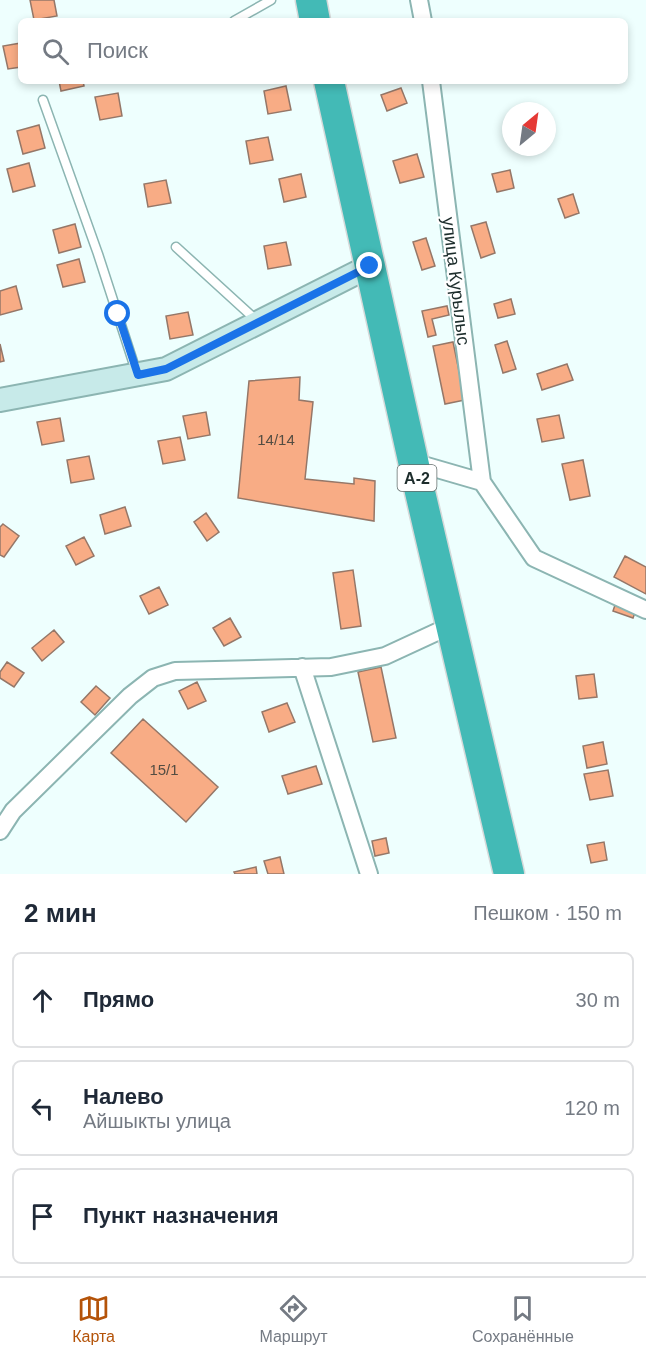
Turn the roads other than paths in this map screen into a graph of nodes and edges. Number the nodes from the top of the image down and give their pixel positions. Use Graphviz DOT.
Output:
graph roads {
  1 [pos="271,0"];
  2 [pos="311,0"];
  3 [pos="419,0"];
  4 [pos="239,18"];
  5 [pos="314,18"];
  6 [pos="422,18"];
  7 [pos="330,84"];
  8 [pos="431,84"];
  9 [pos="43,100"];
  10 [pos="176,247"];
  11 [pos="370,266"];
  12 [pos="259,322"];
  13 [pos="138,375"];
  14 [pos="0,400"];
  15 [pos="413,462"];
  16 [pos="482,482"];
  17 [pos="646,610"];
  18 [pos="452,625"];
  19 [pos="302,667"];
  20 [pos="0,831"];
  21 [pos="369,874"];
  22 [pos="509,874"];
  1 -- 4 [label="lane"];
  2 -- 5 [label="highway"];
  3 -- 6 [label="street"];
  7 -- 11 [label="highway, A-2"];
  8 -- 16 [label="street, улица Курылыс"];
  9 -- 13 [label="lane"];
  10 -- 12 [label="lane"];
  11 -- 12 [label="street"];
  11 -- 15 [label="highway, A-2"];
  12 -- 13 [label="street"];
  13 -- 14 [label="street"];
  15 -- 16 [label="street"];
  15 -- 18 [label="highway, A-2"];
  16 -- 17 [label="street"];
  18 -- 19 [label="street"];
  18 -- 22 [label="highway, A-2"];
  19 -- 20 [label="street"];
  19 -- 21 [label="street"];
}
